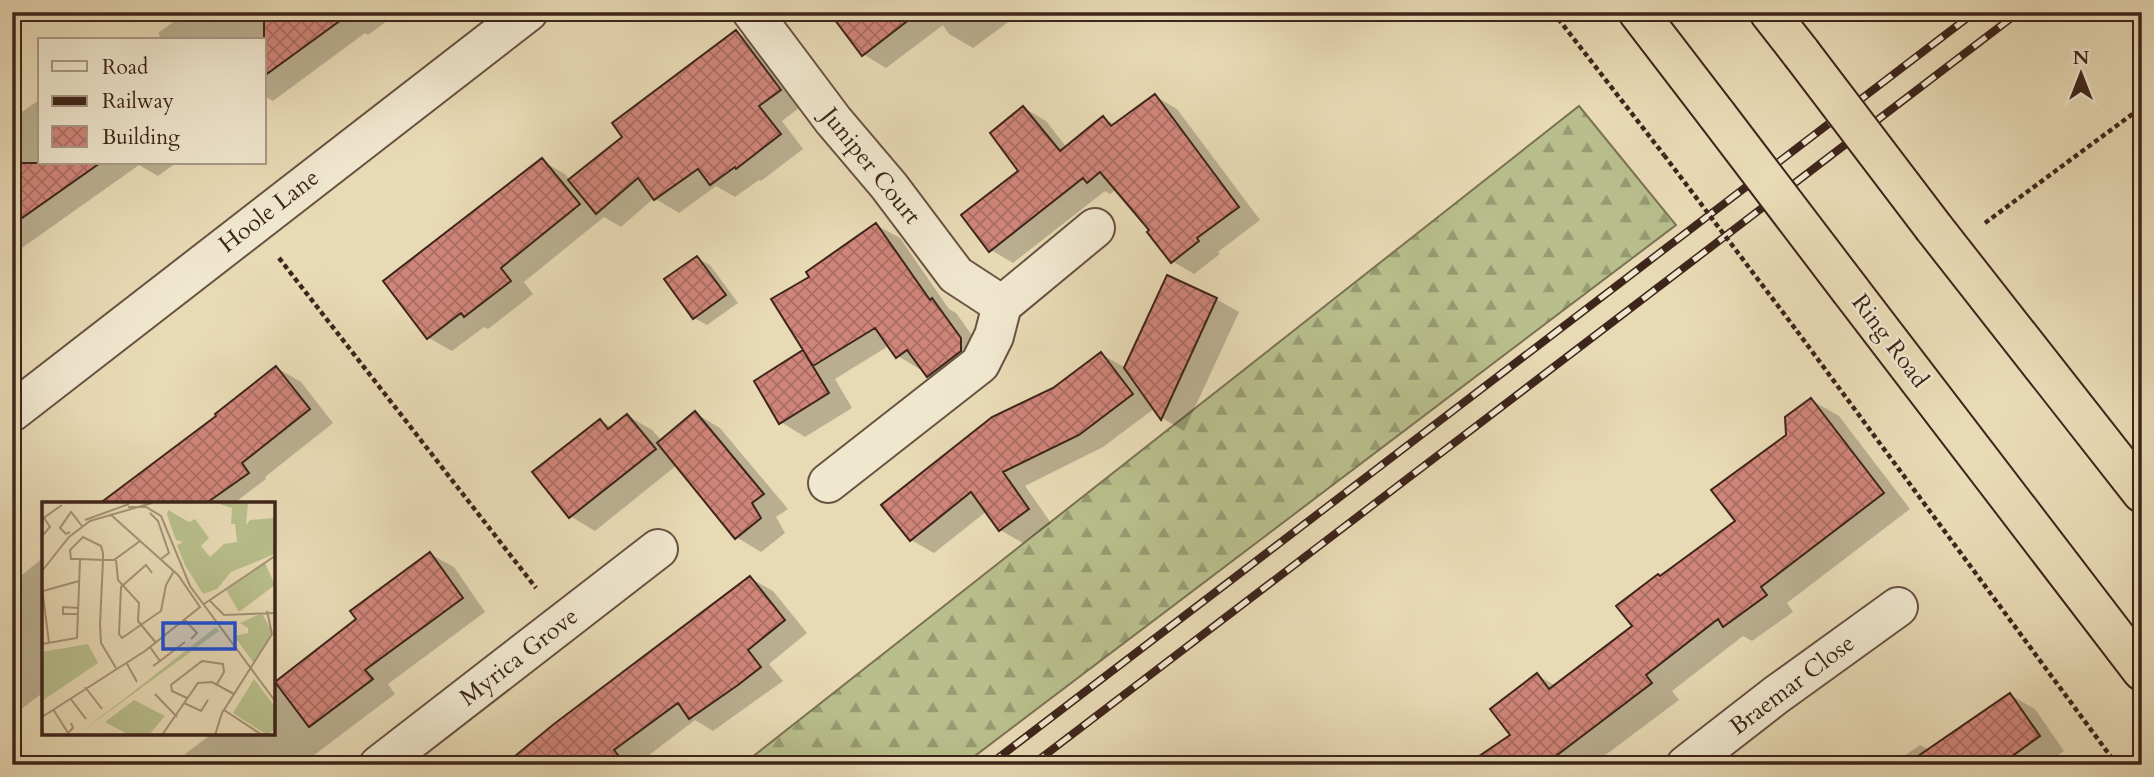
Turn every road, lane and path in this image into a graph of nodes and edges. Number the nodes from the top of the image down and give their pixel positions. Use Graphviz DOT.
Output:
graph roads {
  1 [pos="528,12"];
  2 [pos="752,12"];
  3 [pos="1553,12"];
  4 [pos="1638,12"];
  5 [pos="1769,12"];
  6 [pos="2142,107"];
  7 [pos="253,224"];
  8 [pos="1095,228"];
  9 [pos="1942,239"];
  10 [pos="1002,305"];
  11 [pos="12,412"];
  12 [pos="828,483"];
  13 [pos="2142,493"];
  14 [pos="658,549"];
  15 [pos="1898,607"];
  16 [pos="563,622"];
  17 [pos="2142,671"];
  18 [pos="379,765"];
  19 [pos="1686,765"];
  20 [pos="2117,765"];
  1 -- 7 [label="street, Hoole Lane"];
  2 -- 10 [label="street, Juniper Court"];
  3 -- 20 [label="path, bridge"];
  4 -- 17 [label="highway, Ring Road, bridge"];
  5 -- 9 [label="highway, bridge"];
  6 -- 9 [label="path"];
  7 -- 11 [label="street, Hoole Lane"];
  7 -- 16 [label="path"];
  8 -- 10 [label="street"];
  9 -- 13 [label="highway"];
  10 -- 12 [label="street"];
  14 -- 16 [label="street, Myrica Grove"];
  15 -- 19 [label="street, Braemar Close"];
  16 -- 18 [label="street, Myrica Grove"];
}
